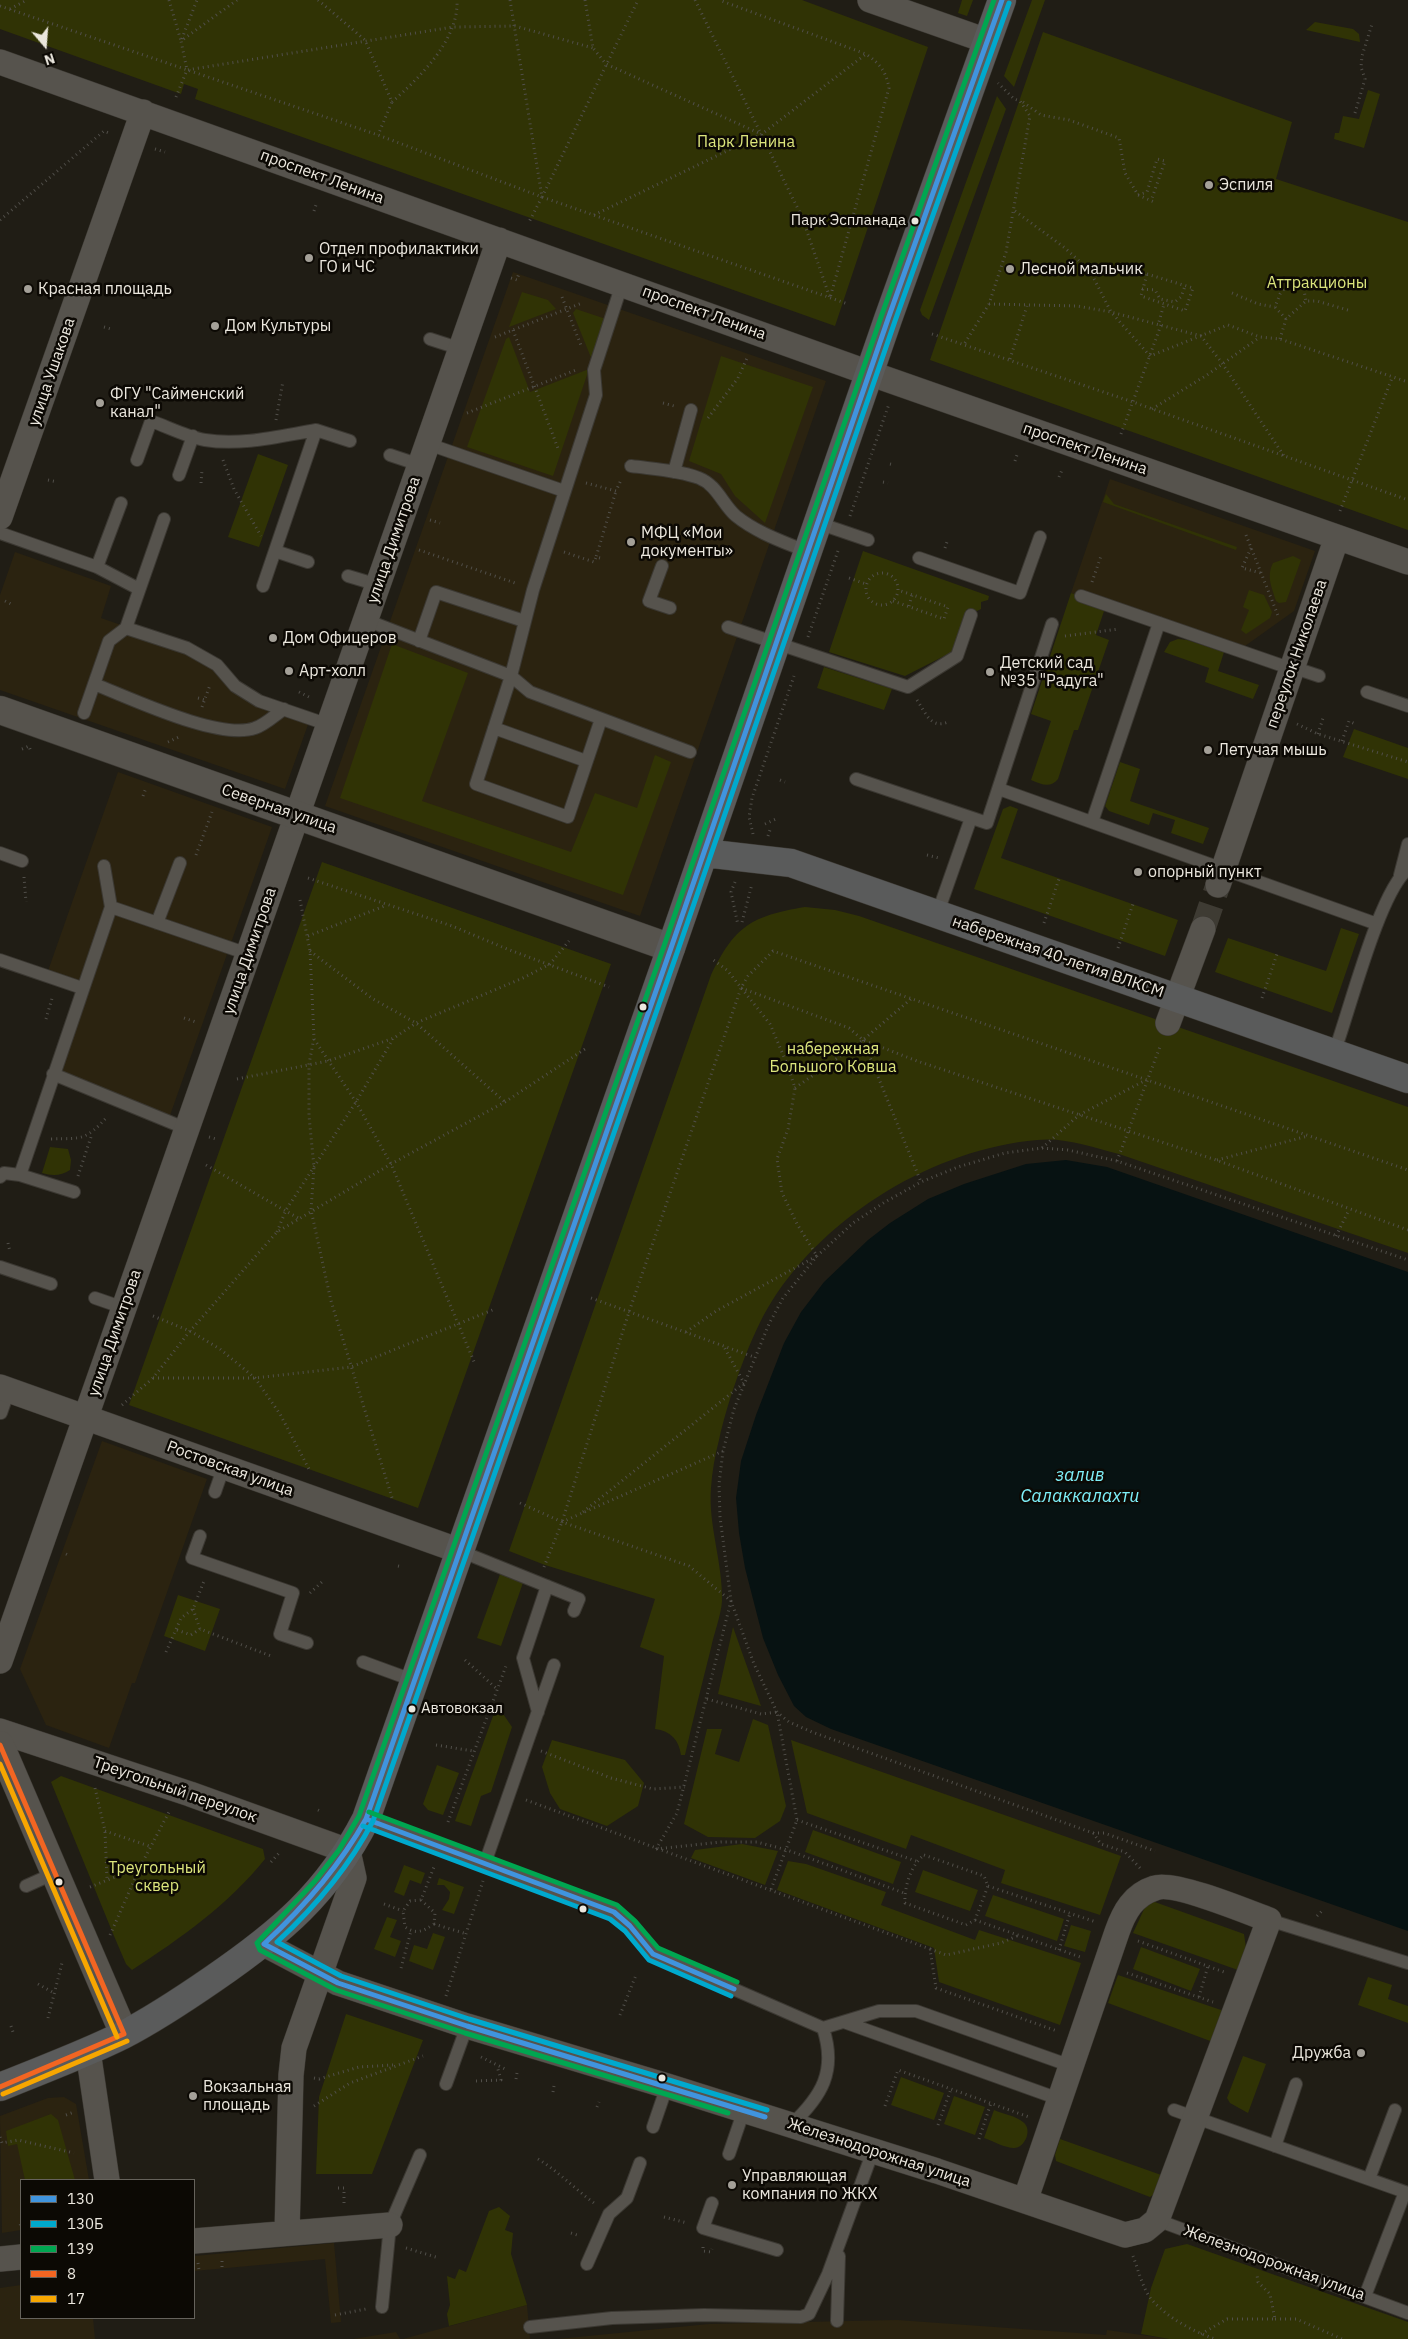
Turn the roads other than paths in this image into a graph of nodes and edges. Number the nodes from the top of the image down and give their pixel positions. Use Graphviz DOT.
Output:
graph roads {
  1 [pos="870,0"];
  2 [pos="1002,0"];
  3 [pos="988,41"];
  4 [pos="0,62"];
  5 [pos="143,112"];
  6 [pos="499,240"];
  7 [pos="622,284"];
  8 [pos="430,339"];
  9 [pos="461,349"];
  10 [pos="869,373"];
  11 [pos="691,410"];
  12 [pos="316,430"];
  13 [pos="193,436"];
  14 [pos="350,441"];
  15 [pos="390,455"];
  16 [pos="424,455"];
  17 [pos="137,460"];
  18 [pos="631,466"];
  19 [pos="674,472"];
  20 [pos="179,475"];
  21 [pos="564,491"];
  22 [pos="121,503"];
  23 [pos="0,518"];
  24 [pos="164,518"];
  25 [pos="818,523"];
  26 [pos="0,534"];
  27 [pos="1040,537"];
  28 [pos="1337,537"];
  29 [pos="868,540"];
  30 [pos="275,551"];
  31 [pos="808,552"];
  32 [pos="919,558"];
  33 [pos="308,562"];
  34 [pos="1408,562"];
  35 [pos="662,566"];
  36 [pos="97,567"];
  37 [pos="348,576"];
  38 [pos="378,585"];
  39 [pos="263,586"];
  40 [pos="139,589"];
  41 [pos="1084,597"];
  42 [pos="670,608"];
  43 [pos="971,615"];
  44 [pos="366,620"];
  45 [pos="524,621"];
  46 [pos="1159,623"];
  47 [pos="1052,624"];
  48 [pos="728,627"];
  49 [pos="126,628"];
  50 [pos="419,641"];
  51 [pos="776,644"];
  52 [pos="1292,668"];
  53 [pos="511,676"];
  54 [pos="1319,676"];
  55 [pos="94,684"];
  56 [pos="1367,692"];
  57 [pos="1408,706"];
  58 [pos="284,709"];
  59 [pos="0,710"];
  60 [pos="84,713"];
  61 [pos="601,719"];
  62 [pos="329,725"];
  63 [pos="494,728"];
  64 [pos="690,752"];
  65 [pos="586,761"];
  66 [pos="856,779"];
  67 [pos="999,789"];
  68 [pos="297,816"];
  69 [pos="971,818"];
  70 [pos="1092,822"];
  71 [pos="1408,844"];
  72 [pos="704,853"];
  73 [pos="0,854"];
  74 [pos="22,861"];
  75 [pos="180,863"];
  76 [pos="104,866"];
  77 [pos="1404,872"];
  78 [pos="1220,877"];
  79 [pos="111,907"];
  80 [pos="937,915"];
  81 [pos="158,923"];
  82 [pos="1377,924"];
  83 [pos="1203,928"];
  84 [pos="671,948"];
  85 [pos="248,954"];
  86 [pos="0,960"];
  87 [pos="82,988"];
  88 [pos="1173,1011"];
  89 [pos="1334,1053"];
  90 [pos="53,1074"];
  91 [pos="1408,1079"];
  92 [pos="187,1129"];
  93 [pos="20,1175"];
  94 [pos="0,1177"];
  95 [pos="74,1192"];
  96 [pos="0,1267"];
  97 [pos="51,1284"];
  98 [pos="94,1298"];
  99 [pos="124,1308"];
  100 [pos="4,1388"];
  101 [pos="1,1413"];
  102 [pos="86,1417"];
  103 [pos="224,1466"];
  104 [pos="215,1492"];
  105 [pos="200,1536"];
  106 [pos="460,1551"];
  107 [pos="543,1584"];
  108 [pos="574,1611"];
  109 [pos="307,1643"];
  110 [pos="0,1661"];
  111 [pos="363,1662"];
  112 [pos="554,1666"];
  113 [pos="415,1681"];
  114 [pos="538,1712"];
  115 [pos="0,1731"];
  116 [pos="0,1745"];
  117 [pos="366,1819"];
  118 [pos="348,1851"];
  119 [pos="485,1863"];
  120 [pos="56,1873"];
  121 [pos="26,1886"];
  122 [pos="1270,1920"];
  123 [pos="264,1944"];
  124 [pos="1408,1962"];
  125 [pos="320,1974"];
  126 [pos="844,2022"];
  127 [pos="467,2026"];
  128 [pos="823,2028"];
  129 [pos="124,2034"];
  130 [pos="88,2051"];
  131 [pos="1071,2066"];
  132 [pos="446,2084"];
  133 [pos="1296,2084"];
  134 [pos="667,2086"];
  135 [pos="0,2087"];
  136 [pos="1059,2099"];
  137 [pos="744,2110"];
  138 [pos="1395,2110"];
  139 [pos="1186,2114"];
  140 [pos="791,2125"];
  141 [pos="653,2127"];
  142 [pos="1276,2146"];
  143 [pos="873,2151"];
  144 [pos="729,2154"];
  145 [pos="420,2155"];
  146 [pos="640,2163"];
  147 [pos="106,2179"];
  148 [pos="1370,2179"];
  149 [pos="1406,2192"];
  150 [pos="1025,2201"];
  151 [pos="712,2203"];
  152 [pos="1158,2220"];
  153 [pos="390,2225"];
  154 [pos="288,2233"];
  155 [pos="195,2241"];
  156 [pos="839,2243"];
  157 [pos="778,2250"];
  158 [pos="20,2257"];
  159 [pos="0,2259"];
  160 [pos="587,2264"];
  161 [pos="1365,2296"];
  162 [pos="382,2306"];
  163 [pos="1408,2313"];
  164 [pos="837,2321"];
  165 [pos="530,2327"];
  1 -- 3 [label="street"];
  2 -- 3 [label="main road"];
  3 -- 10 [label="main road"];
  4 -- 5 [label="street, проспект Ленина"];
  5 -- 6 [label="street, проспект Ленина"];
  5 -- 23 [label="street, улица Ушакова"];
  6 -- 7 [label="street, проспект Ленина"];
  6 -- 9 [label="street, улица Димитрова"];
  7 -- 10 [label="street, проспект Ленина"];
  7 -- 21 [label="lane"];
  8 -- 9 [label="lane"];
  9 -- 16 [label="street, улица Димитрова"];
  10 -- 25 [label="main road"];
  10 -- 28 [label="street, проспект Ленина"];
  11 -- 19 [label="lane"];
  12 -- 13 [label="lane"];
  12 -- 14 [label="lane"];
  12 -- 30 [label="lane"];
  13 -- 17 [label="lane"];
  13 -- 20 [label="lane"];
  15 -- 16 [label="lane"];
  16 -- 21 [label="lane"];
  16 -- 38 [label="street, улица Димитрова"];
  18 -- 19 [label="lane"];
  19 -- 31 [label="lane"];
  21 -- 45 [label="lane"];
  22 -- 36 [label="lane"];
  24 -- 40 [label="lane"];
  25 -- 29 [label="lane"];
  25 -- 31 [label="main road"];
  26 -- 36 [label="lane"];
  27 -- 32 [label="lane"];
  28 -- 34 [label="street, проспект Ленина"];
  28 -- 52 [label="street, переулок Николаева"];
  30 -- 33 [label="lane"];
  30 -- 39 [label="lane"];
  31 -- 51 [label="main road"];
  35 -- 42 [label="lane"];
  36 -- 40 [label="lane"];
  37 -- 38 [label="lane"];
  38 -- 44 [label="street, улица Димитрова"];
  40 -- 49 [label="lane"];
  41 -- 46 [label="lane"];
  43 -- 51 [label="lane"];
  44 -- 50 [label="lane"];
  44 -- 62 [label="street, улица Димитрова"];
  45 -- 50 [label="lane"];
  45 -- 53 [label="lane"];
  46 -- 52 [label="lane"];
  46 -- 70 [label="lane"];
  47 -- 67 [label="lane"];
  48 -- 51 [label="lane"];
  49 -- 55 [label="lane"];
  49 -- 58 [label="lane"];
  50 -- 53 [label="lane"];
  51 -- 72 [label="main road"];
  52 -- 54 [label="lane"];
  52 -- 78 [label="street, переулок Николаева"];
  53 -- 61 [label="lane"];
  53 -- 63 [label="lane"];
  55 -- 58 [label="lane"];
  55 -- 60 [label="lane"];
  56 -- 57 [label="lane"];
  58 -- 62 [label="lane"];
  59 -- 68 [label="main road, Северная улица"];
  61 -- 64 [label="lane"];
  61 -- 65 [label="lane"];
  62 -- 68 [label="street, улица Димитрова"];
  63 -- 65 [label="lane"];
  63 -- 65 [label="lane"];
  66 -- 69 [label="lane"];
  67 -- 69 [label="lane"];
  67 -- 70 [label="lane"];
  68 -- 84 [label="main road, Северная улица"];
  68 -- 85 [label="street, улица Димитрова"];
  69 -- 80 [label="lane"];
  70 -- 78 [label="lane"];
  71 -- 77 [label="lane"];
  72 -- 80 [label="main road, набережная 40-летия ВЛКСМ"];
  72 -- 84 [label="main road"];
  73 -- 74 [label="lane"];
  75 -- 81 [label="lane"];
  76 -- 79 [label="lane"];
  77 -- 82 [label="lane"];
  78 -- 82 [label="lane"];
  79 -- 81 [label="lane"];
  79 -- 87 [label="lane"];
  80 -- 88 [label="main road, набережная 40-летия ВЛКСМ"];
  81 -- 85 [label="lane"];
  82 -- 89 [label="lane"];
  83 -- 88 [label="street"];
  84 -- 106 [label="main road"];
  85 -- 92 [label="street, улица Димитрова"];
  86 -- 87 [label="lane"];
  87 -- 90 [label="lane"];
  88 -- 89 [label="main road, набережная 40-летия ВЛКСМ"];
  89 -- 91 [label="main road, набережная 40-летия ВЛКСМ"];
  90 -- 92 [label="lane"];
  90 -- 93 [label="lane"];
  92 -- 99 [label="street, улица Димитрова"];
  93 -- 94 [label="lane"];
  93 -- 95 [label="lane"];
  96 -- 97 [label="lane"];
  98 -- 99 [label="lane"];
  99 -- 102 [label="street, улица Димитрова"];
  100 -- 101 [label="lane"];
  100 -- 102 [label="street, Ростовская улица"];
  102 -- 103 [label="street, Ростовская улица"];
  102 -- 110 [label="street, улица Димитрова"];
  103 -- 104 [label="lane"];
  103 -- 106 [label="street, Ростовская улица"];
  105 -- 109 [label="lane"];
  106 -- 107 [label="lane"];
  106 -- 113 [label="main road"];
  107 -- 108 [label="lane"];
  107 -- 114 [label="lane"];
  111 -- 113 [label="lane"];
  112 -- 114 [label="lane"];
  113 -- 117 [label="main road"];
  114 -- 119 [label="lane"];
  115 -- 118 [label="street, Треугольный переулок"];
  116 -- 120 [label="main road"];
  117 -- 118 [label="main road"];
  117 -- 119 [label="lane"];
  118 -- 123 [label="main road"];
  118 -- 125 [label="street"];
  119 -- 128 [label="lane"];
  120 -- 121 [label="lane"];
  120 -- 129 [label="main road"];
  122 -- 124 [label="lane"];
  122 -- 131 [label="street"];
  122 -- 139 [label="street"];
  123 -- 125 [label="street, Железнодорожная улица"];
  123 -- 129 [label="main road"];
  125 -- 127 [label="street, Железнодорожная улица"];
  125 -- 154 [label="street"];
  126 -- 128 [label="lane"];
  126 -- 131 [label="lane"];
  126 -- 136 [label="lane"];
  127 -- 132 [label="lane"];
  127 -- 134 [label="street, Железнодорожная улица"];
  128 -- 140 [label="lane"];
  129 -- 130 [label="main road"];
  130 -- 135 [label="main road"];
  130 -- 147 [label="street"];
  131 -- 136 [label="street"];
  133 -- 142 [label="lane"];
  134 -- 137 [label="street, Железнодорожная улица"];
  134 -- 141 [label="lane"];
  136 -- 150 [label="street"];
  137 -- 140 [label="street, Железнодорожная улица"];
  137 -- 144 [label="lane"];
  138 -- 148 [label="lane"];
  139 -- 142 [label="lane"];
  139 -- 152 [label="street"];
  140 -- 143 [label="street, Железнодорожная улица"];
  142 -- 148 [label="lane"];
  143 -- 150 [label="street, Железнодорожная улица"];
  143 -- 156 [label="lane"];
  145 -- 153 [label="lane"];
  146 -- 160 [label="lane"];
  148 -- 149 [label="lane"];
  149 -- 161 [label="lane"];
  150 -- 152 [label="street, Железнодорожная улица"];
  151 -- 157 [label="lane"];
  152 -- 161 [label="lane, Железнодорожная улица"];
  153 -- 154 [label="street"];
  153 -- 162 [label="lane"];
  154 -- 155 [label="street"];
  156 -- 164 [label="lane"];
  156 -- 165 [label="lane"];
  158 -- 159 [label="street"];
  161 -- 163 [label="lane, Железнодорожная улица"];
}
